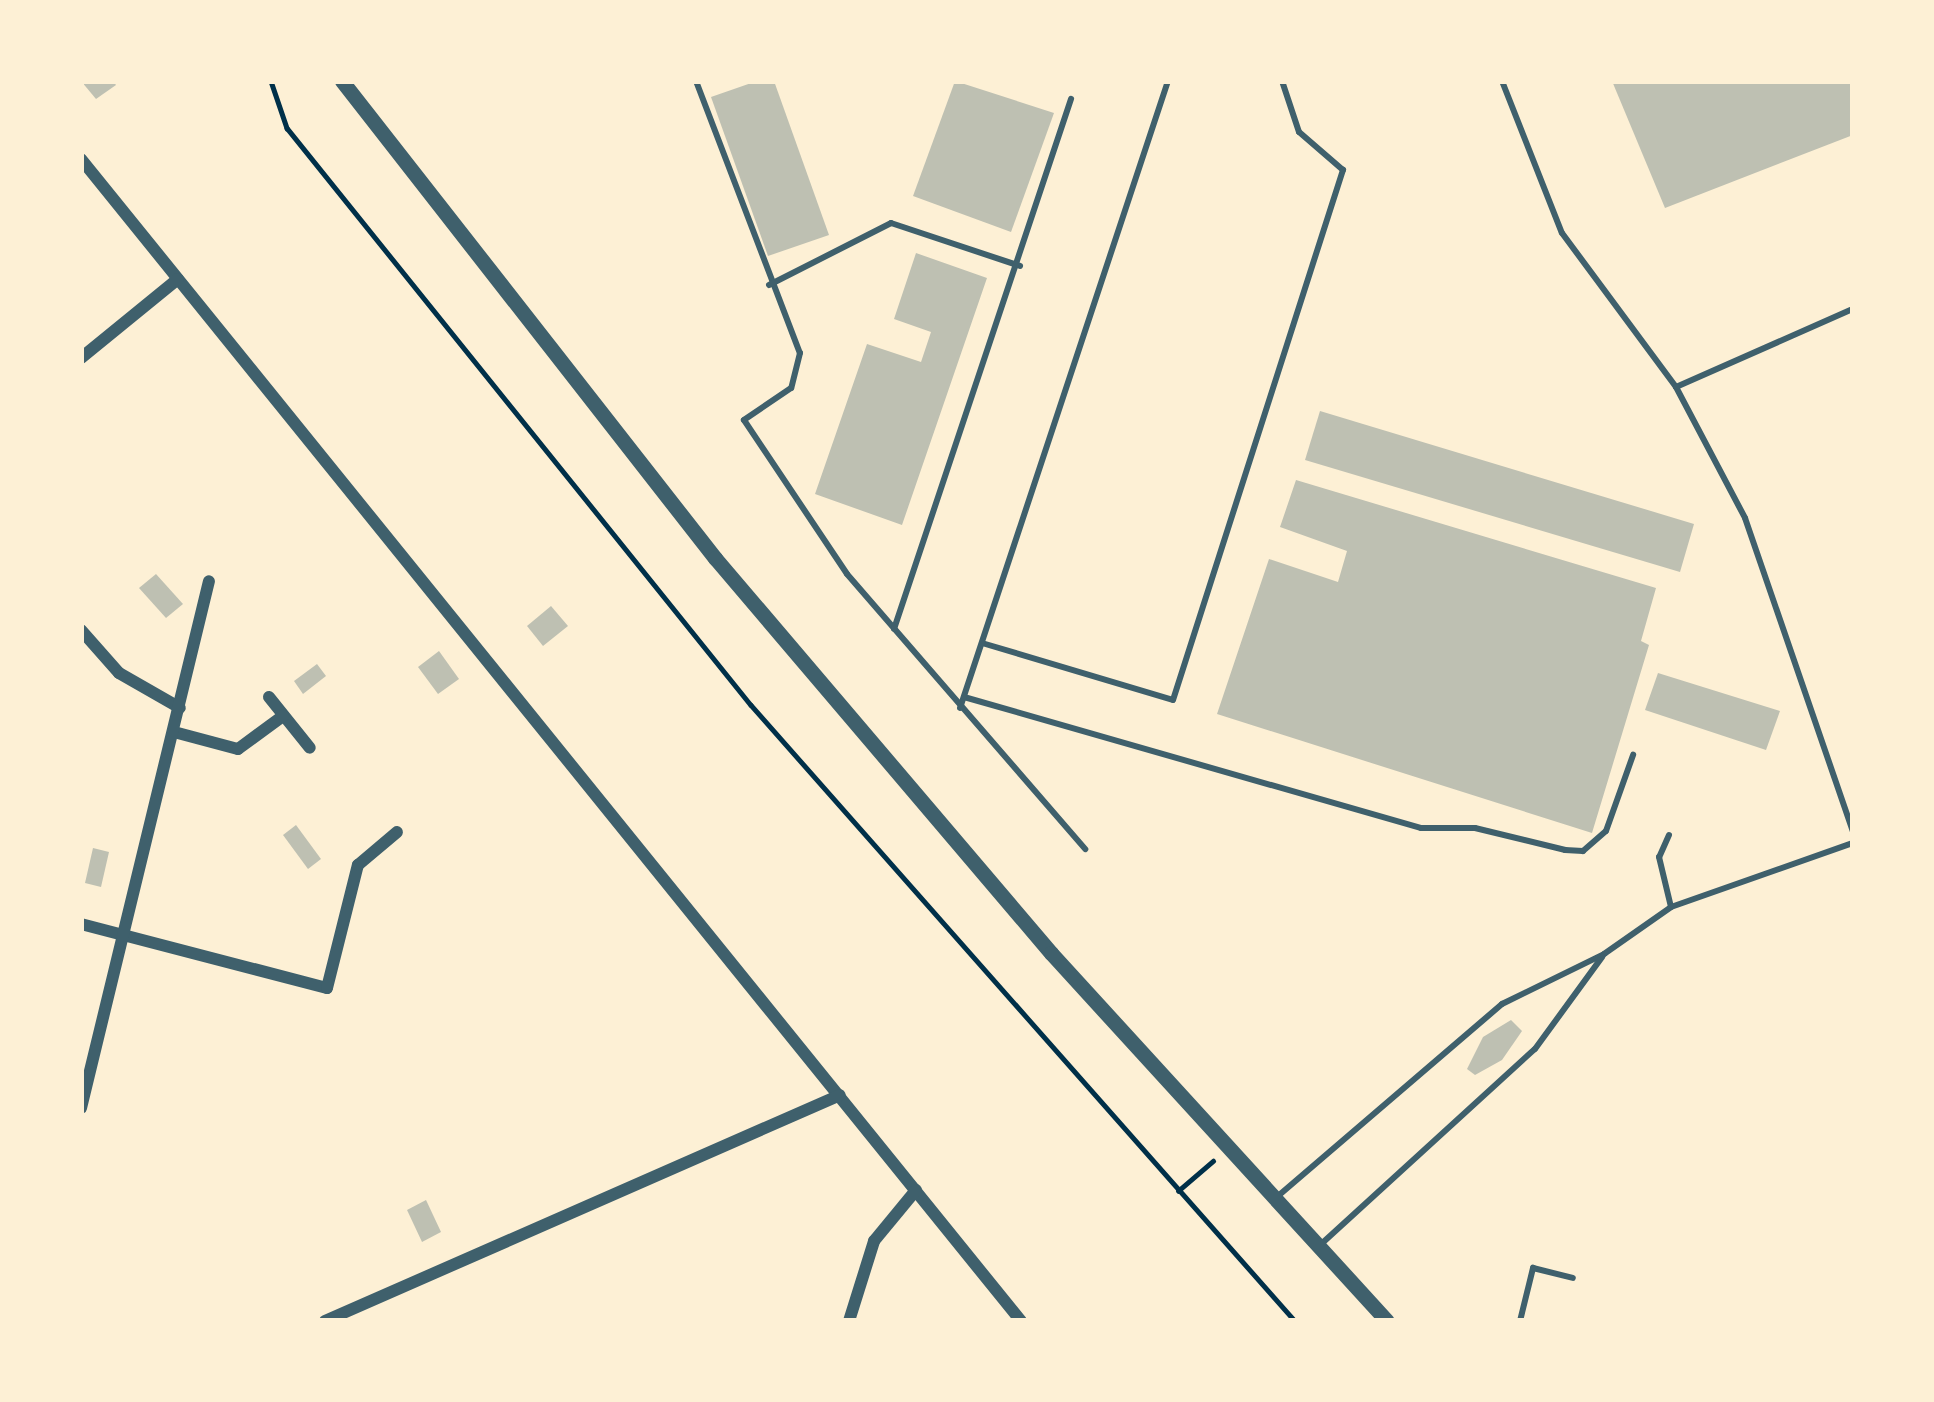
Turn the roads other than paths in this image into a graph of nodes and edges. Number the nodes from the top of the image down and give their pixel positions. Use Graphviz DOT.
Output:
graph roads {
  1 [pos="342,81"];
  2 [pos="696,81"];
  3 [pos="1168,81"];
  4 [pos="1282,81"];
  5 [pos="1502,81"];
  6 [pos="1071,99"];
  7 [pos="81,160"];
  8 [pos="1021,267"];
  9 [pos="178,279"];
  10 [pos="769,285"];
  11 [pos="1853,308"];
  12 [pos="81,358"];
  13 [pos="1676,387"];
  14 [pos="209,581"];
  15 [pos="894,629"];
  16 [pos="81,630"];
  17 [pos="982,643"];
  18 [pos="964,697"];
  19 [pos="268,698"];
  20 [pos="180,708"];
  21 [pos="960,708"];
  22 [pos="284,716"];
  23 [pos="174,731"];
  24 [pos="310,748"];
  25 [pos="1633,755"];
  26 [pos="1853,831"];
  27 [pos="397,832"];
  28 [pos="1669,835"];
  29 [pos="1853,843"];
  30 [pos="1084,849"];
  31 [pos="1671,907"];
  32 [pos="81,924"];
  33 [pos="123,935"];
  34 [pos="1604,954"];
  35 [pos="840,1095"];
  36 [pos="81,1108"];
  37 [pos="916,1190"];
  38 [pos="1275,1198"];
  39 [pos="1318,1246"];
  40 [pos="1573,1278"];
  41 [pos="325,1321"];
  42 [pos="850,1321"];
  43 [pos="1021,1321"];
  44 [pos="1387,1321"];
  45 [pos="1520,1321"];
  1 -- 38 [label="street"];
  2 -- 10 [label="lane"];
  3 -- 17 [label="lane"];
  4 -- 17 [label="lane"];
  5 -- 13 [label="lane"];
  6 -- 8 [label="lane"];
  7 -- 9 [label="street"];
  8 -- 10 [label="lane"];
  8 -- 15 [label="lane"];
  9 -- 12 [label="street"];
  9 -- 35 [label="street"];
  10 -- 15 [label="lane"];
  11 -- 13 [label="lane"];
  13 -- 26 [label="lane"];
  14 -- 20 [label="street"];
  15 -- 21 [label="lane"];
  16 -- 20 [label="street"];
  17 -- 18 [label="lane"];
  18 -- 21 [label="lane"];
  18 -- 25 [label="lane"];
  19 -- 22 [label="street"];
  20 -- 23 [label="street"];
  21 -- 30 [label="lane"];
  22 -- 23 [label="street"];
  22 -- 24 [label="street"];
  23 -- 33 [label="street"];
  27 -- 33 [label="street"];
  28 -- 31 [label="lane"];
  29 -- 31 [label="lane"];
  31 -- 34 [label="lane"];
  32 -- 33 [label="street"];
  33 -- 36 [label="street"];
  34 -- 38 [label="lane"];
  34 -- 39 [label="lane"];
  35 -- 37 [label="street"];
  35 -- 41 [label="street"];
  37 -- 42 [label="street"];
  37 -- 43 [label="street"];
  38 -- 39 [label="street"];
  39 -- 44 [label="street"];
  40 -- 45 [label="lane"];
}
